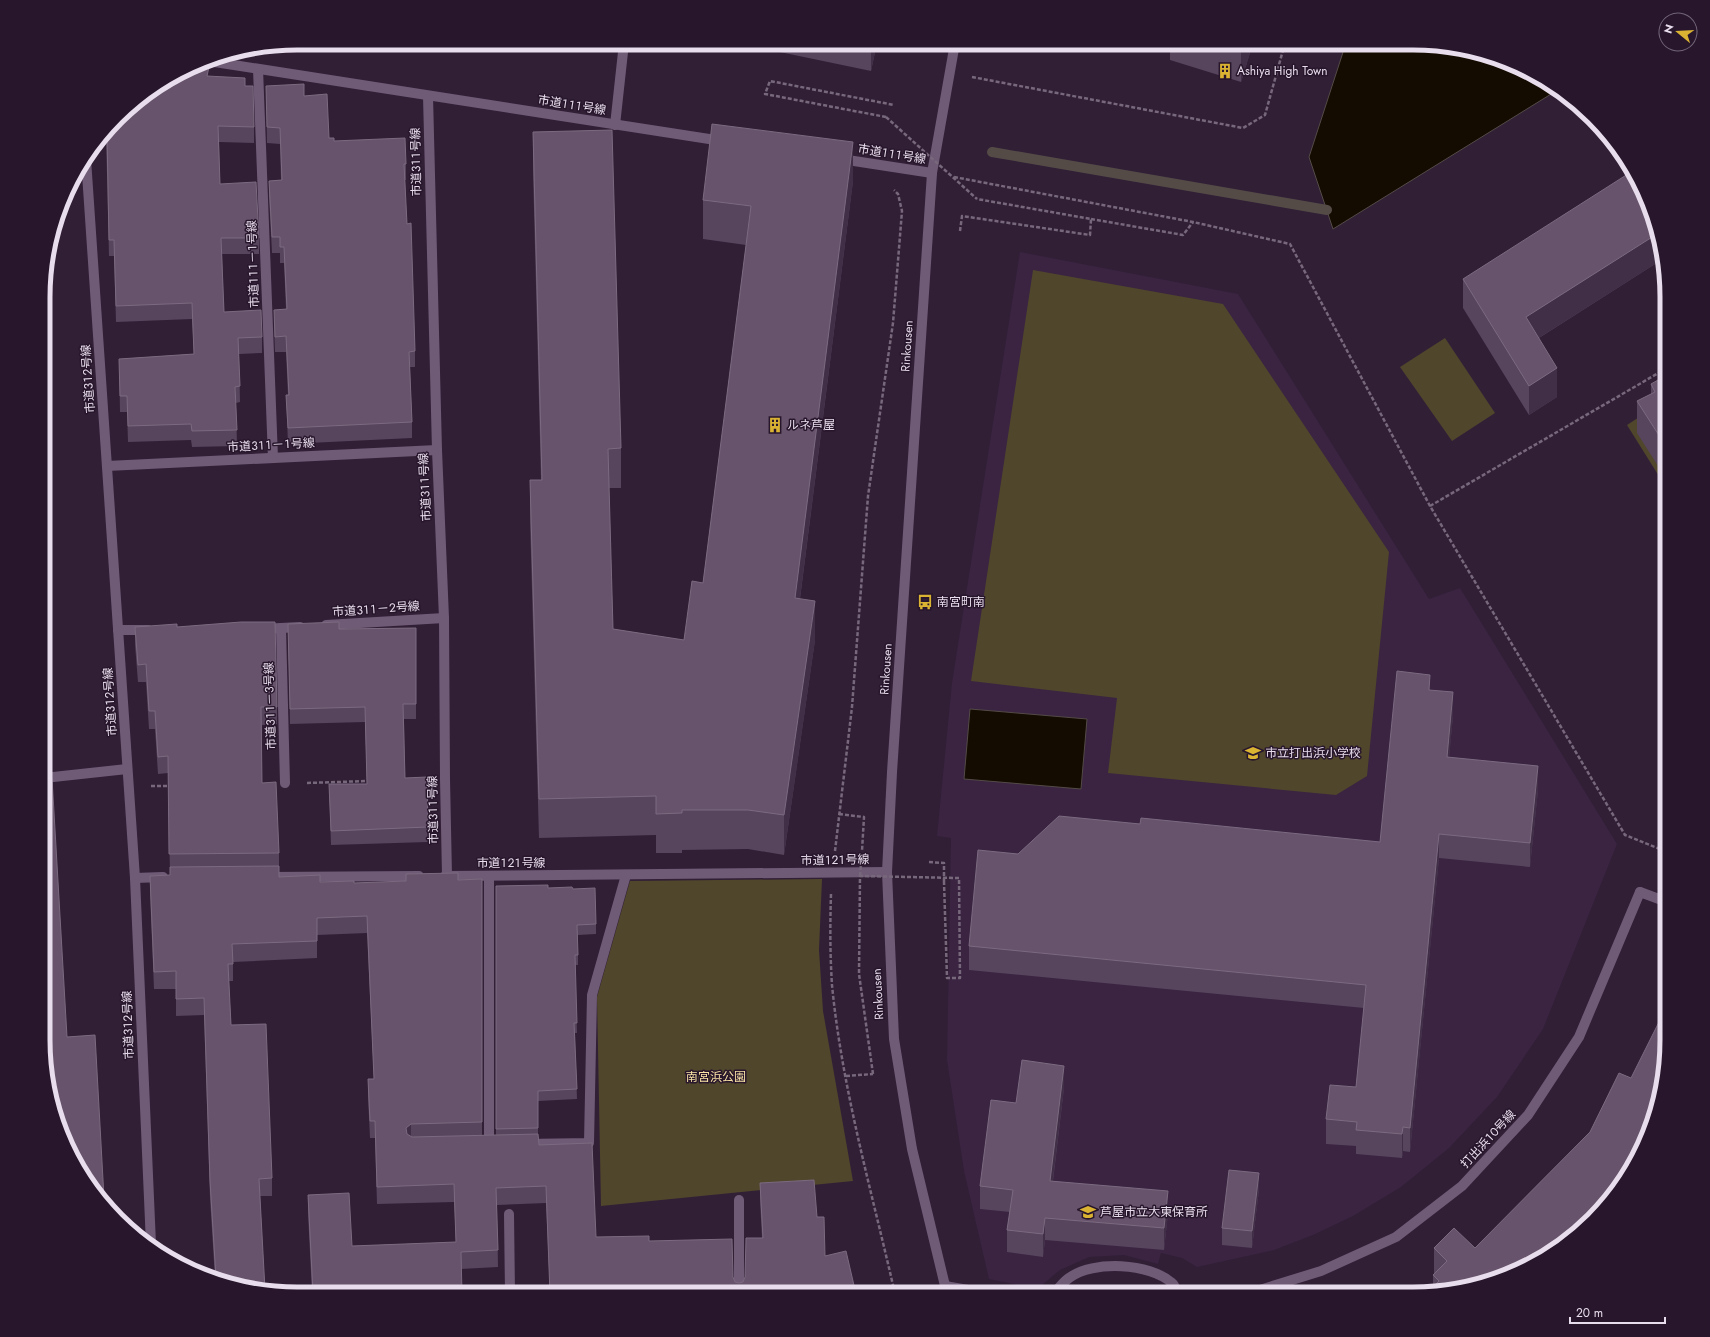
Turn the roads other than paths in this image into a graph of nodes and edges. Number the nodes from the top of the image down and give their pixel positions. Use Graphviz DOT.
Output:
graph roads {
  1 [pos="623,50"];
  2 [pos="954,50"];
  3 [pos="219,63"];
  4 [pos="258,69"];
  5 [pos="428,96"];
  6 [pos="614,125"];
  7 [pos="729,142"];
  8 [pos="828,158"];
  9 [pos="87,168"];
  10 [pos="932,173"];
  11 [pos="437,450"];
  12 [pos="273,458"];
  13 [pos="107,466"];
  14 [pos="444,618"];
  15 [pos="281,628"];
  16 [pos="250,629"];
  17 [pos="118,630"];
  18 [pos="157,630"];
  19 [pos="127,769"];
  20 [pos="50,777"];
  21 [pos="285,783"];
  22 [pos="887,872"];
  23 [pos="447,876"];
  24 [pos="489,876"];
  25 [pos="626,876"];
  26 [pos="174,877"];
  27 [pos="260,877"];
  28 [pos="135,878"];
  29 [pos="1660,899"];
  30 [pos="489,1145"];
  31 [pos="512,1145"];
  32 [pos="739,1200"];
  33 [pos="509,1214"];
  34 [pos="151,1239"];
  35 [pos="510,1287"];
  36 [pos="739,1287"];
  37 [pos="945,1287"];
  38 [pos="1060,1287"];
  39 [pos="1174,1287"];
  40 [pos="1270,1287"];
  1 -- 6 [label="street"];
  2 -- 10 [label="street, Rinkousen"];
  3 -- 4 [label="street, 市道１１１号線"];
  4 -- 5 [label="street, 市道１１１号線"];
  4 -- 12 [label="street, 市道１１１－１号線"];
  5 -- 6 [label="street, 市道１１１号線"];
  5 -- 11 [label="street, 市道３１１号線"];
  6 -- 7 [label="street, 市道１１１号線"];
  8 -- 10 [label="street, 市道１１１号線"];
  9 -- 13 [label="street, 市道３１２号線"];
  10 -- 22 [label="street, Rinkousen"];
  11 -- 12 [label="street, 市道３１１－１号線"];
  11 -- 14 [label="street, 市道３１１号線"];
  12 -- 13 [label="street, 市道３１１－１号線"];
  13 -- 17 [label="street, 市道３１２号線"];
  14 -- 15 [label="street, 市道３１１－２号線"];
  14 -- 23 [label="street, 市道３１１号線"];
  15 -- 16 [label="street, 市道３１１－２号線"];
  15 -- 21 [label="street, 市道３１１－３号線"];
  17 -- 18 [label="street"];
  17 -- 19 [label="street, 市道３１２号線"];
  19 -- 20 [label="street"];
  19 -- 28 [label="street, 市道３１２号線"];
  22 -- 25 [label="street, 市道１２１号線"];
  22 -- 37 [label="street, Rinkousen"];
  23 -- 24 [label="street, 市道１２１号線"];
  23 -- 27 [label="street, 市道１２１号線"];
  24 -- 25 [label="street, 市道１２１号線"];
  24 -- 30 [label="street"];
  25 -- 31 [label="street"];
  26 -- 28 [label="street"];
  28 -- 34 [label="street, 市道３１２号線"];
  29 -- 40 [label="street, 打出浜１０号線"];
  32 -- 36 [label="street"];
  33 -- 35 [label="street"];
  38 -- 39 [label="street"];
}
